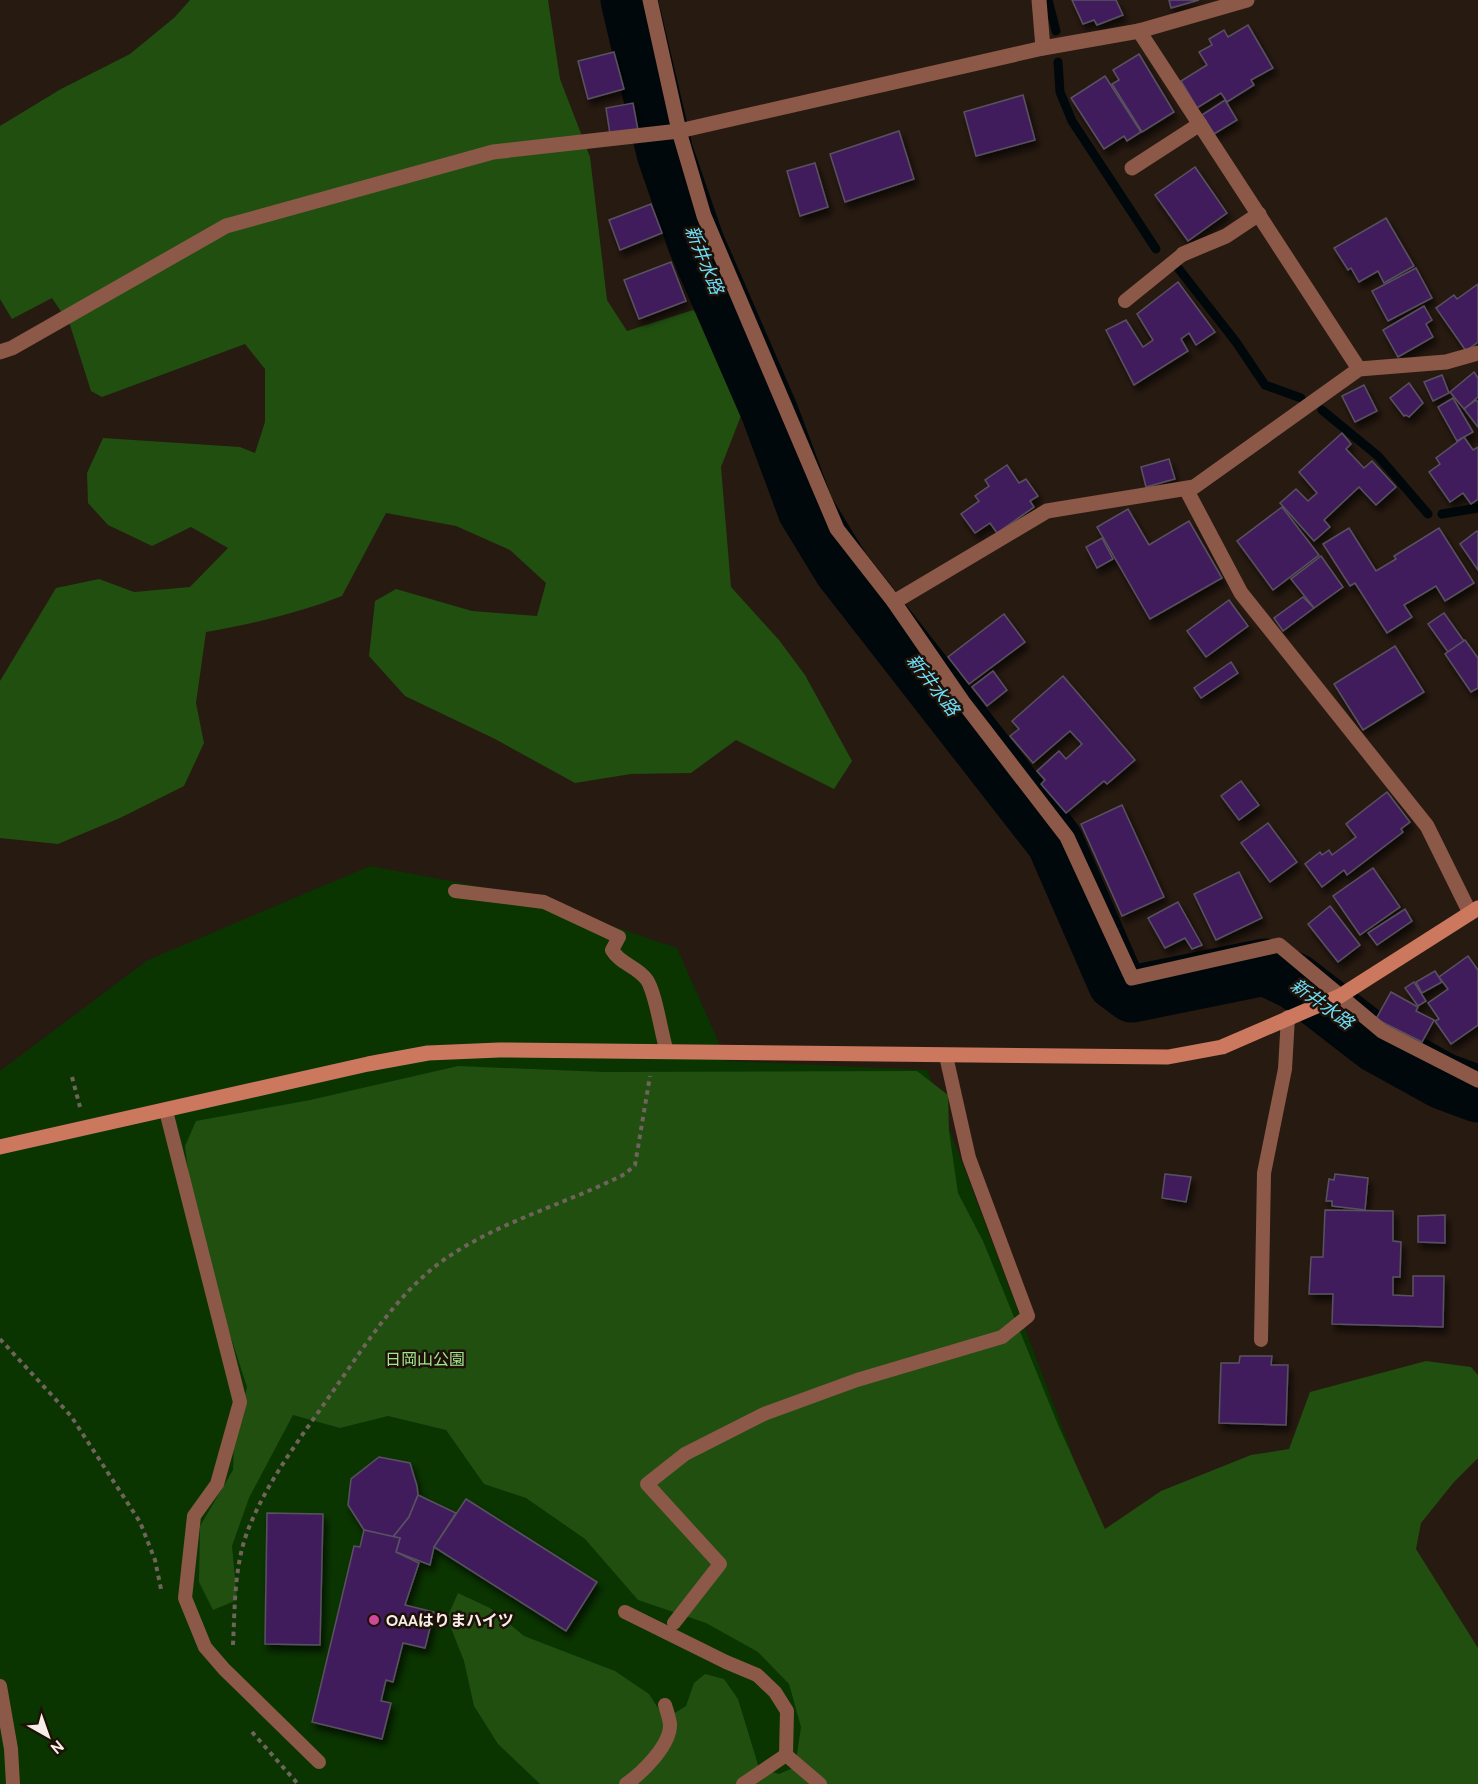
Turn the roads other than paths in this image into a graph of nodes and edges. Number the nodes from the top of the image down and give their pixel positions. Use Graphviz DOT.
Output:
graph roads {
  1 [pos="650,0"];
  2 [pos="1039,0"];
  3 [pos="1247,0"];
  4 [pos="1139,31"];
  5 [pos="1043,48"];
  6 [pos="1200,124"];
  7 [pos="679,131"];
  8 [pos="1132,168"];
  9 [pos="1258,214"];
  10 [pos="1183,254"];
  11 [pos="1125,301"];
  12 [pos="0,352"];
  13 [pos="1478,353"];
  14 [pos="1359,369"];
  15 [pos="1186,489"];
  16 [pos="894,602"];
  17 [pos="455,891"];
  18 [pos="1474,911"];
  19 [pos="1340,996"];
  20 [pos="1288,1017"];
  21 [pos="661,1051"];
  22 [pos="946,1056"];
  23 [pos="1478,1080"];
  24 [pos="166,1111"];
  25 [pos="0,1147"];
  26 [pos="1262,1340"];
  27 [pos="625,1612"];
  28 [pos="674,1623"];
  29 [pos="0,1686"];
  30 [pos="665,1705"];
  31 [pos="786,1755"];
  32 [pos="319,1762"];
  33 [pos="13,1784"];
  34 [pos="626,1784"];
  35 [pos="743,1784"];
  36 [pos="820,1784"];
  1 -- 7 [label="street"];
  2 -- 5 [label="street"];
  3 -- 4 [label="street"];
  4 -- 5 [label="street"];
  4 -- 6 [label="street"];
  5 -- 7 [label="street"];
  6 -- 8 [label="street"];
  6 -- 9 [label="street"];
  7 -- 12 [label="street"];
  7 -- 16 [label="street"];
  9 -- 10 [label="street"];
  9 -- 14 [label="street"];
  10 -- 11 [label="lane"];
  13 -- 14 [label="street"];
  14 -- 15 [label="street"];
  15 -- 16 [label="street"];
  15 -- 18 [label="street"];
  16 -- 19 [label="street"];
  17 -- 21 [label="lane"];
  18 -- 19 [label="street"];
  19 -- 20 [label="street"];
  19 -- 23 [label="street"];
  20 -- 22 [label="street"];
  20 -- 26 [label="lane"];
  21 -- 22 [label="street"];
  21 -- 24 [label="street"];
  22 -- 28 [label="lane"];
  24 -- 25 [label="street"];
  24 -- 32 [label="lane"];
  27 -- 31 [label="lane"];
  29 -- 33 [label="lane"];
  30 -- 34 [label="lane"];
  31 -- 35 [label="lane"];
  31 -- 36 [label="lane"];
}
